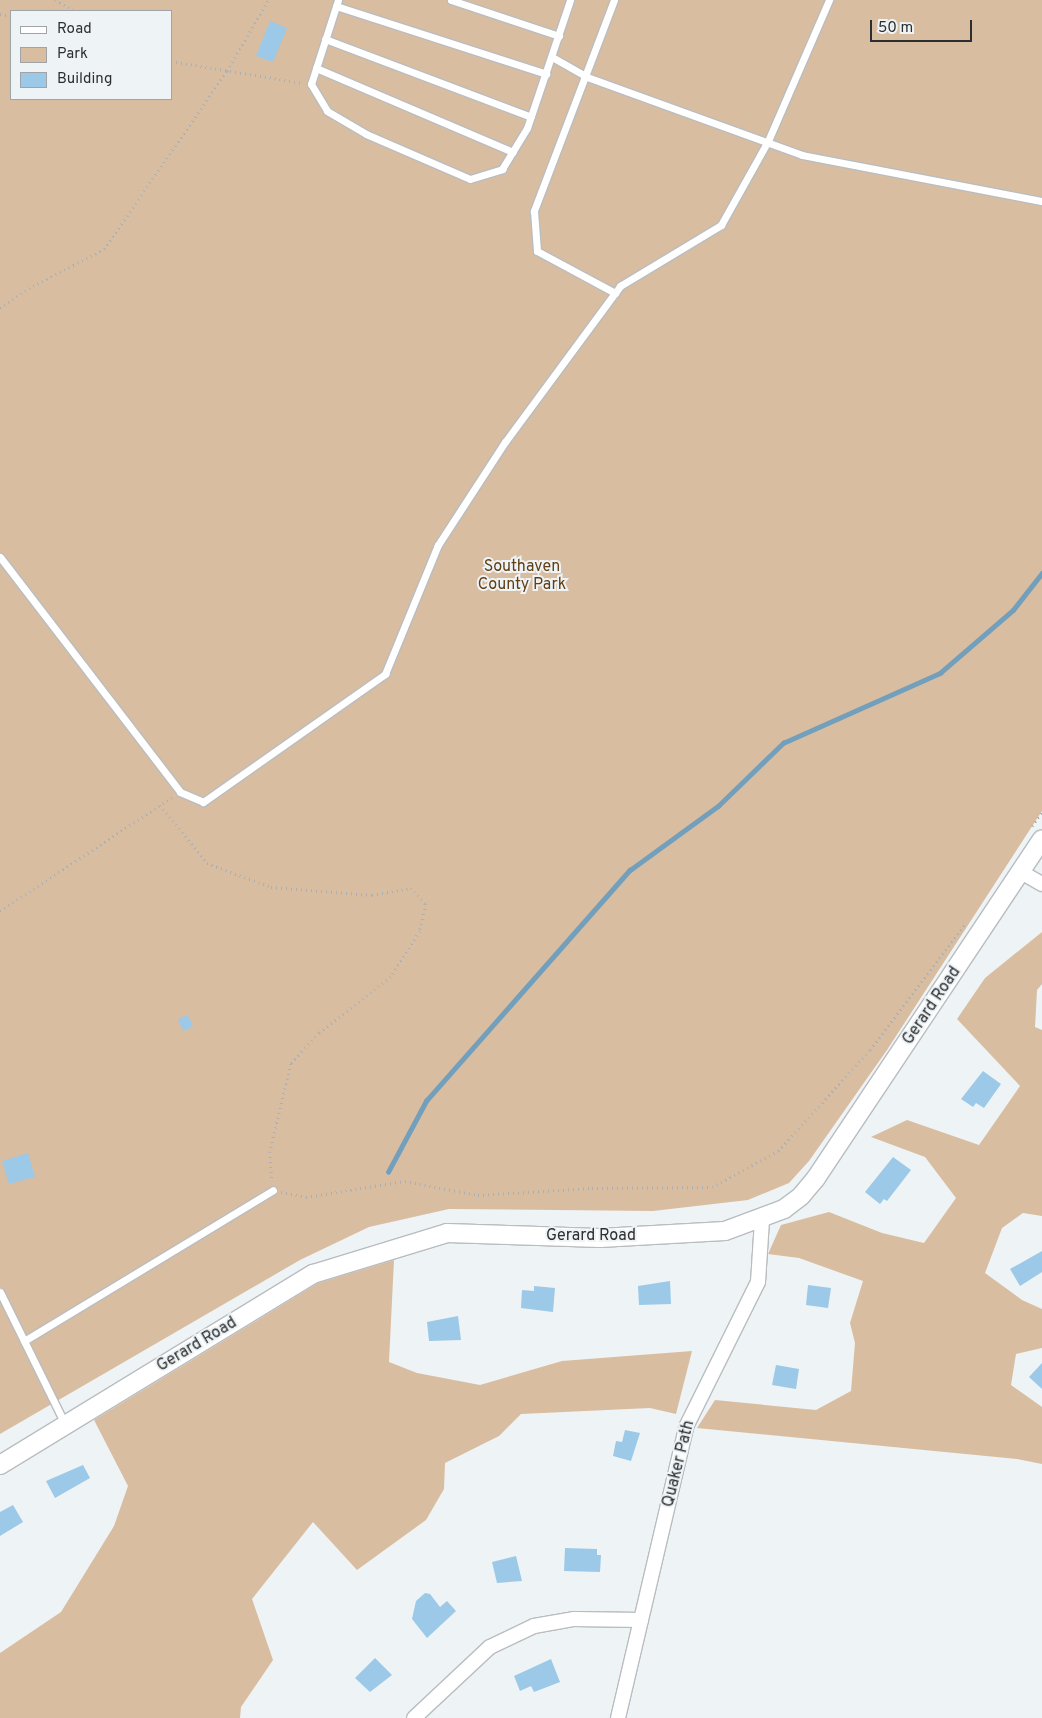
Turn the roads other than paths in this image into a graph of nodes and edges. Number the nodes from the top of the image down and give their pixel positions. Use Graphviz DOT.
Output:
graph roads {
  1 [pos="451,0"];
  2 [pos="570,0"];
  3 [pos="614,0"];
  4 [pos="829,0"];
  5 [pos="337,3"];
  6 [pos="559,36"];
  7 [pos="325,39"];
  8 [pos="552,57"];
  9 [pos="316,68"];
  10 [pos="546,74"];
  11 [pos="587,77"];
  12 [pos="531,117"];
  13 [pos="768,141"];
  14 [pos="513,152"];
  15 [pos="1042,201"];
  16 [pos="615,293"];
  17 [pos="0,557"];
  18 [pos="1037,833"];
  19 [pos="1021,872"];
  20 [pos="1042,884"];
  21 [pos="273,1190"];
  22 [pos="762,1220"];
  23 [pos="0,1292"];
  24 [pos="24,1341"];
  25 [pos="65,1425"];
  26 [pos="0,1465"];
  27 [pos="641,1620"];
  28 [pos="414,1718"];
  29 [pos="618,1718"];
  1 -- 6 [label="lane"];
  2 -- 6 [label="lane"];
  3 -- 11 [label="lane"];
  4 -- 13 [label="lane"];
  5 -- 7 [label="lane"];
  5 -- 10 [label="lane"];
  6 -- 8 [label="lane"];
  7 -- 9 [label="lane"];
  7 -- 12 [label="lane"];
  8 -- 10 [label="lane"];
  8 -- 11 [label="lane"];
  9 -- 14 [label="lane"];
  9 -- 14 [label="lane"];
  10 -- 12 [label="lane"];
  11 -- 13 [label="lane"];
  11 -- 16 [label="lane"];
  12 -- 14 [label="lane"];
  13 -- 15 [label="lane"];
  13 -- 16 [label="lane"];
  16 -- 17 [label="lane"];
  18 -- 19 [label="street, Gerard Road"];
  19 -- 20 [label="street"];
  19 -- 22 [label="street, Gerard Road"];
  21 -- 24 [label="lane"];
  22 -- 25 [label="street, Gerard Road"];
  22 -- 27 [label="street, Quaker Path"];
  23 -- 24 [label="lane"];
  24 -- 25 [label="lane"];
  25 -- 26 [label="street, Gerard Road"];
  27 -- 28 [label="street"];
  27 -- 29 [label="street, Quaker Path"];
}
